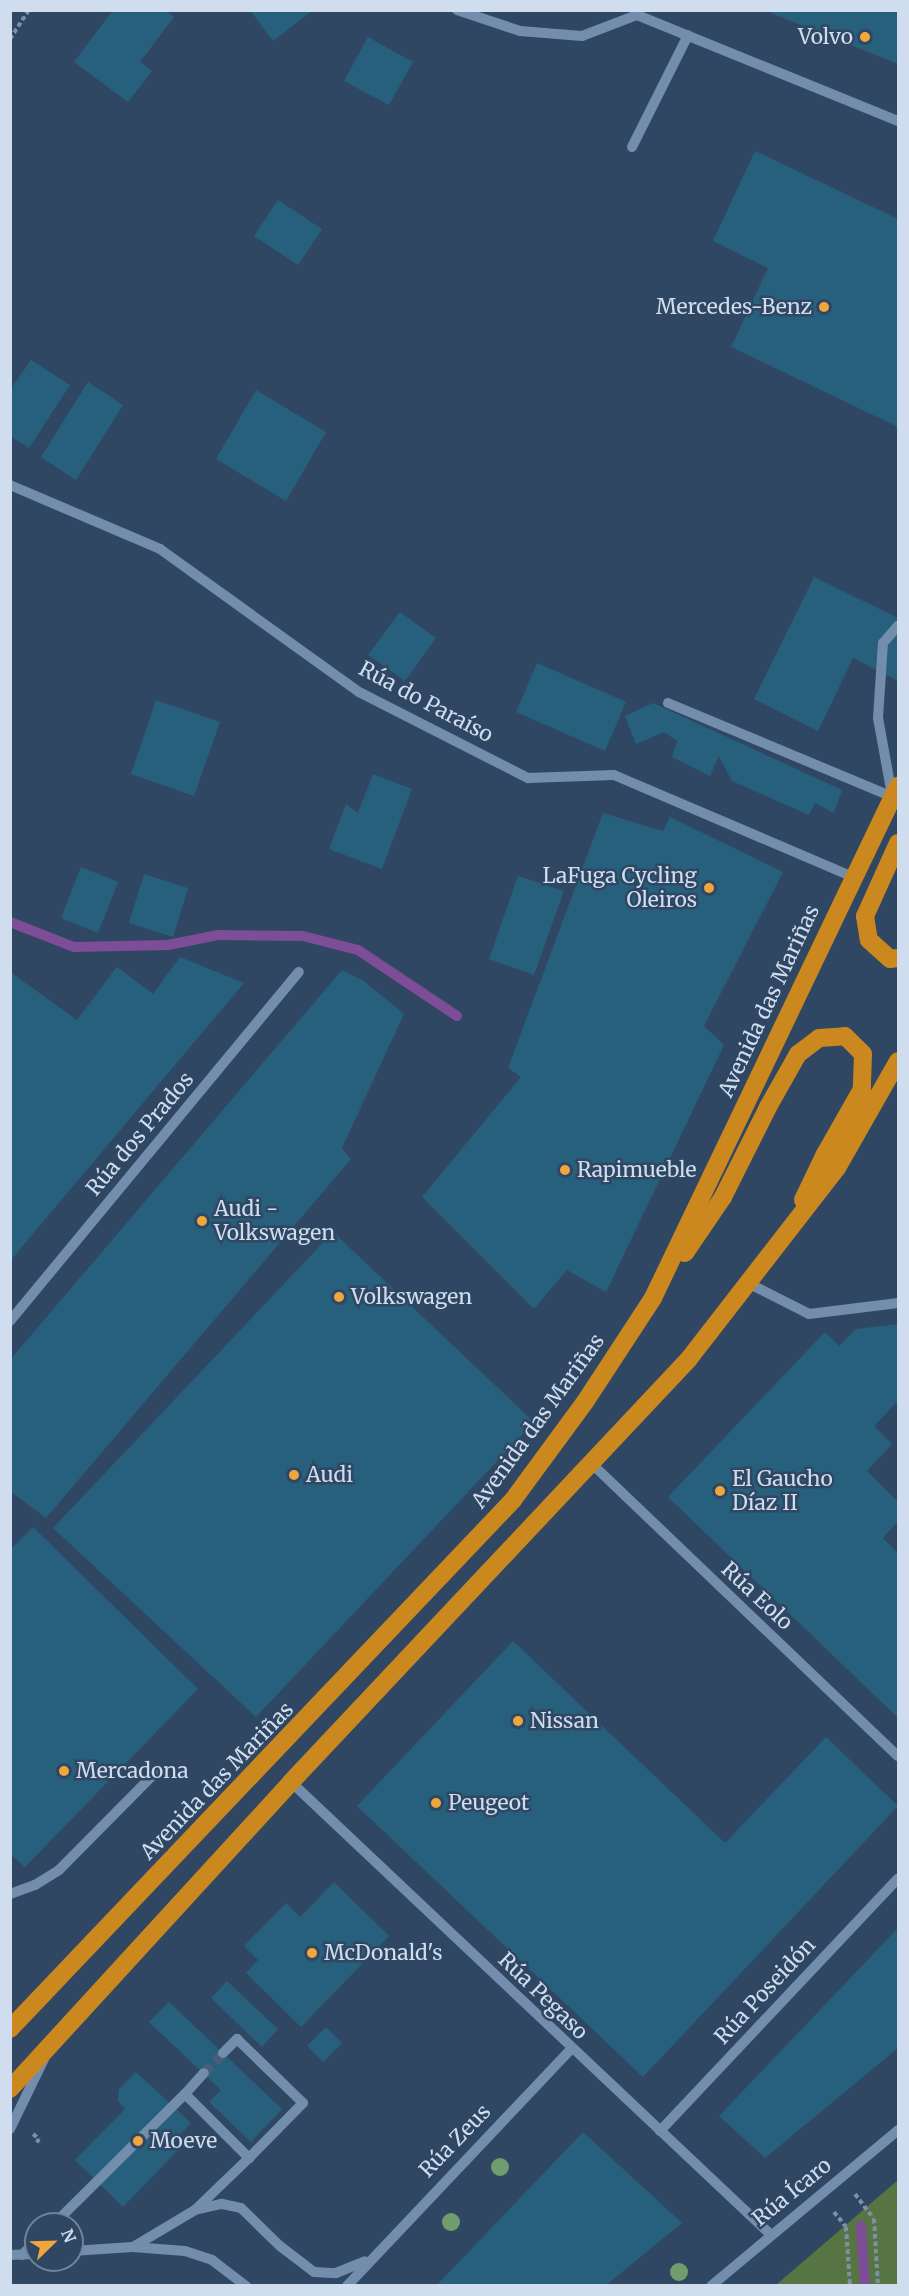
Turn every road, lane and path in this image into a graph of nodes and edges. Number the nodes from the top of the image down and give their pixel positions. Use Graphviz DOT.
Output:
graph roads {
  1 [pos="29,10"];
  2 [pos="457,10"];
  3 [pos="688,35"];
  4 [pos="10,39"];
  5 [pos="898,121"];
  6 [pos="632,147"];
  7 [pos="10,486"];
  8 [pos="898,626"];
  9 [pos="668,703"];
  10 [pos="896,791"];
  11 [pos="898,843"];
  12 [pos="853,877"];
  13 [pos="898,958"];
  14 [pos="299,972"];
  15 [pos="898,1062"];
  16 [pos="789,1231"];
  17 [pos="748,1283"];
  18 [pos="653,1298"];
  19 [pos="898,1303"];
  20 [pos="10,1321"];
  21 [pos="591,1463"];
  22 [pos="898,1756"];
  23 [pos="154,1774"];
  24 [pos="291,1782"];
  25 [pos="898,1878"];
  26 [pos="10,1894"];
  27 [pos="10,2029"];
  28 [pos="51,2044"];
  29 [pos="571,2049"];
  30 [pos="223,2053"];
  31 [pos="204,2073"];
  32 [pos="10,2089"];
  33 [pos="184,2094"];
  34 [pos="10,2129"];
  35 [pos="898,2130"];
  36 [pos="660,2131"];
  37 [pos="249,2158"];
  38 [pos="842,2176"];
  39 [pos="820,2194"];
  40 [pos="195,2210"];
  41 [pos="66,2212"];
  42 [pos="771,2235"];
  43 [pos="133,2247"];
  44 [pos="84,2251"];
  45 [pos="10,2255"];
  46 [pos="22,2255"];
  47 [pos="368,2260"];
  48 [pos="246,2286"];
  49 [pos="347,2286"];
  50 [pos="711,2286"];
  51 [pos="850,2286"];
  52 [pos="878,2286"];
  1 -- 4 [label="path"];
  2 -- 3 [label="street"];
  3 -- 5 [label="street"];
  3 -- 6 [label="street"];
  7 -- 12 [label="street, Rúa do Paraíso"];
  8 -- 10 [label="street"];
  9 -- 10 [label="street"];
  10 -- 12 [label="highway, Avenida das Mariñas"];
  11 -- 13 [label="highway"];
  12 -- 18 [label="highway, Avenida das Mariñas"];
  14 -- 20 [label="street, Rúa dos Prados"];
  15 -- 16 [label="highway"];
  16 -- 17 [label="highway"];
  16 -- 18 [label="highway"];
  17 -- 19 [label="street"];
  17 -- 21 [label="highway"];
  18 -- 27 [label="highway, Avenida das Mariñas"];
  21 -- 22 [label="street, Rúa Eolo"];
  21 -- 24 [label="highway"];
  23 -- 26 [label="street"];
  24 -- 28 [label="highway"];
  24 -- 29 [label="street, Rúa Pegaso"];
  25 -- 36 [label="street, Rúa Poseidón"];
  28 -- 32 [label="highway"];
  28 -- 34 [label="street"];
  29 -- 36 [label="street, Rúa Pegaso"];
  29 -- 47 [label="street, Rúa Zeus"];
  30 -- 37 [label="street"];
  31 -- 33 [label="street"];
  33 -- 37 [label="street"];
  33 -- 41 [label="street"];
  35 -- 38 [label="street, Rúa Ícaro"];
  36 -- 42 [label="street, Rúa Pegaso"];
  37 -- 40 [label="street"];
  38 -- 39 [label="street, Rúa Ícaro"];
  38 -- 52 [label="path"];
  39 -- 42 [label="street, Rúa Ícaro"];
  39 -- 51 [label="path"];
  40 -- 43 [label="street, Rúa Zeus"];
  40 -- 47 [label="street, Rúa Zeus"];
  42 -- 50 [label="street, Rúa Ícaro"];
  43 -- 44 [label="street, Rúa Zeus"];
  43 -- 48 [label="street, Rúa Zeus"];
  45 -- 46 [label="street"];
  47 -- 49 [label="street, Rúa Zeus"];
}
